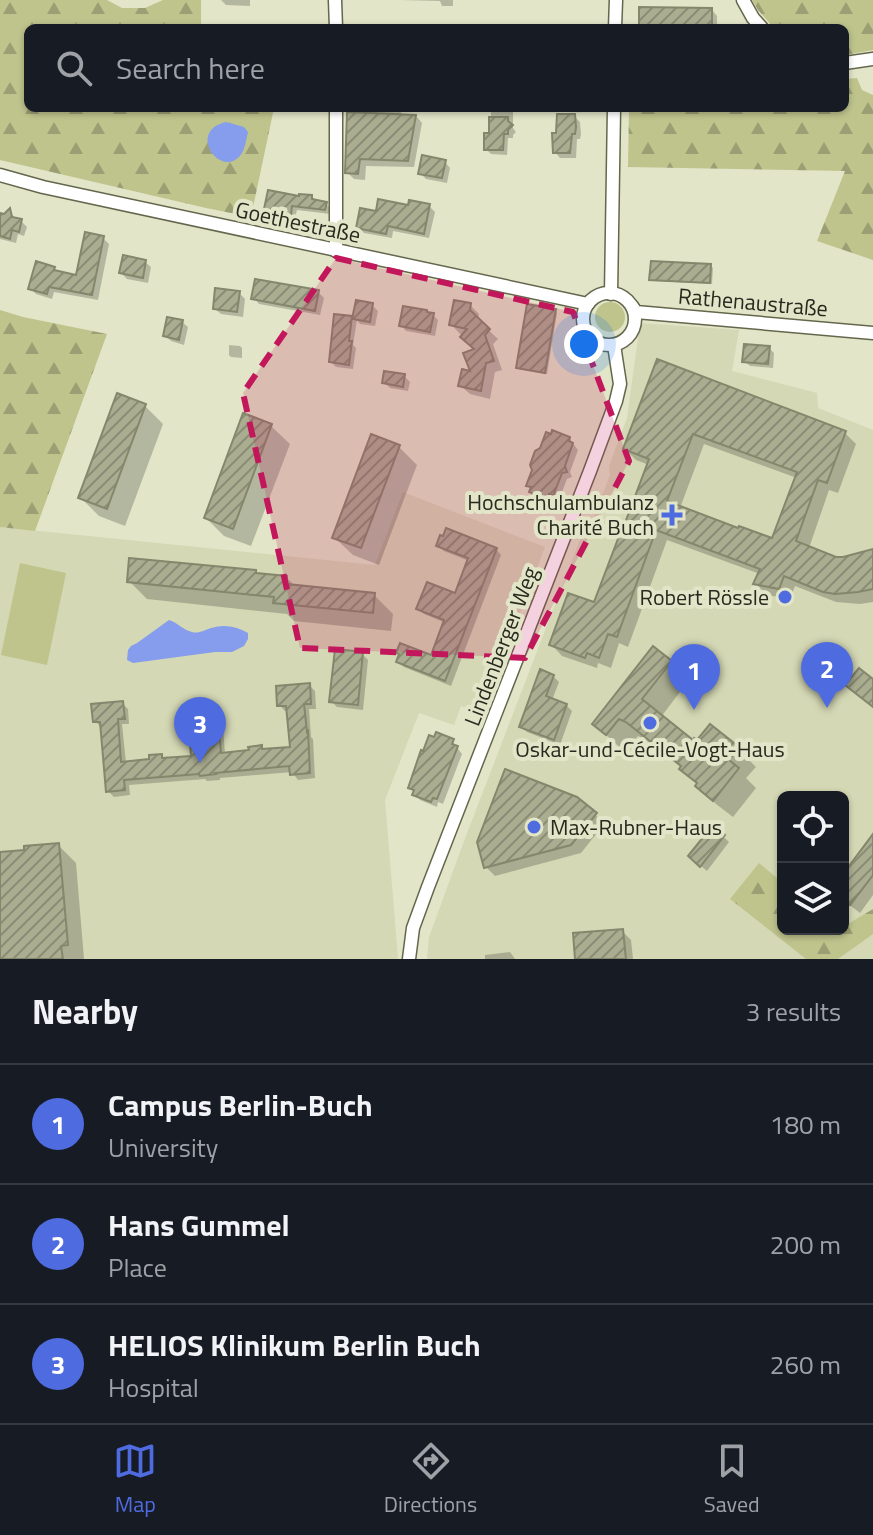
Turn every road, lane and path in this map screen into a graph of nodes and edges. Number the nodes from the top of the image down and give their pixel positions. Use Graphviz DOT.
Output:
graph roads {
  1 [pos="335,0"];
  2 [pos="616,0"];
  3 [pos="743,0"];
  4 [pos="336,24"];
  5 [pos="615,24"];
  6 [pos="758,24"];
  7 [pos="873,59"];
  8 [pos="849,62"];
  9 [pos="336,112"];
  10 [pos="614,112"];
  11 [pos="0,175"];
  12 [pos="336,251"];
  13 [pos="611,294"];
  14 [pos="588,304"];
  15 [pos="632,306"];
  16 [pos="873,333"];
  17 [pos="614,345"];
  18 [pos="409,959"];
  1 -- 4 [label="street"];
  2 -- 5 [label="street"];
  3 -- 6 [label="street"];
  7 -- 8 [label="street"];
  9 -- 12 [label="street"];
  10 -- 13 [label="street"];
  11 -- 12 [label="street, Goethestraße"];
  12 -- 14 [label="street, Goethestraße"];
  13 -- 14 [label="street"];
  13 -- 15 [label="street"];
  14 -- 17 [label="street"];
  15 -- 16 [label="street, Rathenaustraße"];
  15 -- 17 [label="street"];
  17 -- 18 [label="street, Lindenberger Weg"];
}
